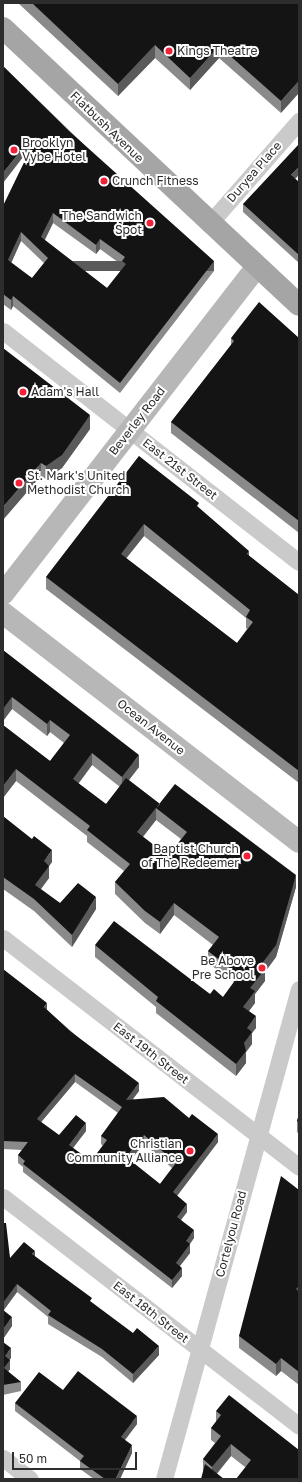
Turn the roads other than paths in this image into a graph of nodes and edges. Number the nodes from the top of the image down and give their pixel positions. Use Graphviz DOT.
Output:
graph roads {
  1 [pos="3,28"];
  2 [pos="299,121"];
  3 [pos="209,224"];
  4 [pos="256,268"];
  5 [pos="299,306"];
  6 [pos="3,332"];
  7 [pos="130,430"];
  8 [pos="299,562"];
  9 [pos="3,594"];
  10 [pos="3,613"];
  11 [pos="299,842"];
  12 [pos="3,938"];
  13 [pos="299,988"];
  14 [pos="259,1136"];
  15 [pos="299,1168"];
  16 [pos="3,1197"];
  17 [pos="200,1350"];
  18 [pos="299,1426"];
  19 [pos="3,1458"];
  20 [pos="30,1479"];
  21 [pos="164,1479"];
  1 -- 3 [label="main road, Flatbush Avenue"];
  2 -- 3 [label="street, Duryea Place"];
  3 -- 4 [label="main road, Flatbush Avenue"];
  4 -- 5 [label="main road, Flatbush Avenue"];
  4 -- 7 [label="street, Beverley Road"];
  6 -- 7 [label="street, East 21st Street"];
  7 -- 8 [label="street, East 21st Street"];
  7 -- 9 [label="street, Beverley Road"];
  10 -- 11 [label="street, Ocean Avenue"];
  12 -- 14 [label="street, East 19th Street"];
  13 -- 14 [label="street, Cortelyou Road"];
  14 -- 15 [label="street, East 19th Street"];
  14 -- 17 [label="street, Cortelyou Road"];
  16 -- 17 [label="street, East 18th Street"];
  17 -- 18 [label="street, East 18th Street"];
  17 -- 21 [label="street, Cortelyou Road"];
  19 -- 20 [label="street"];
}
